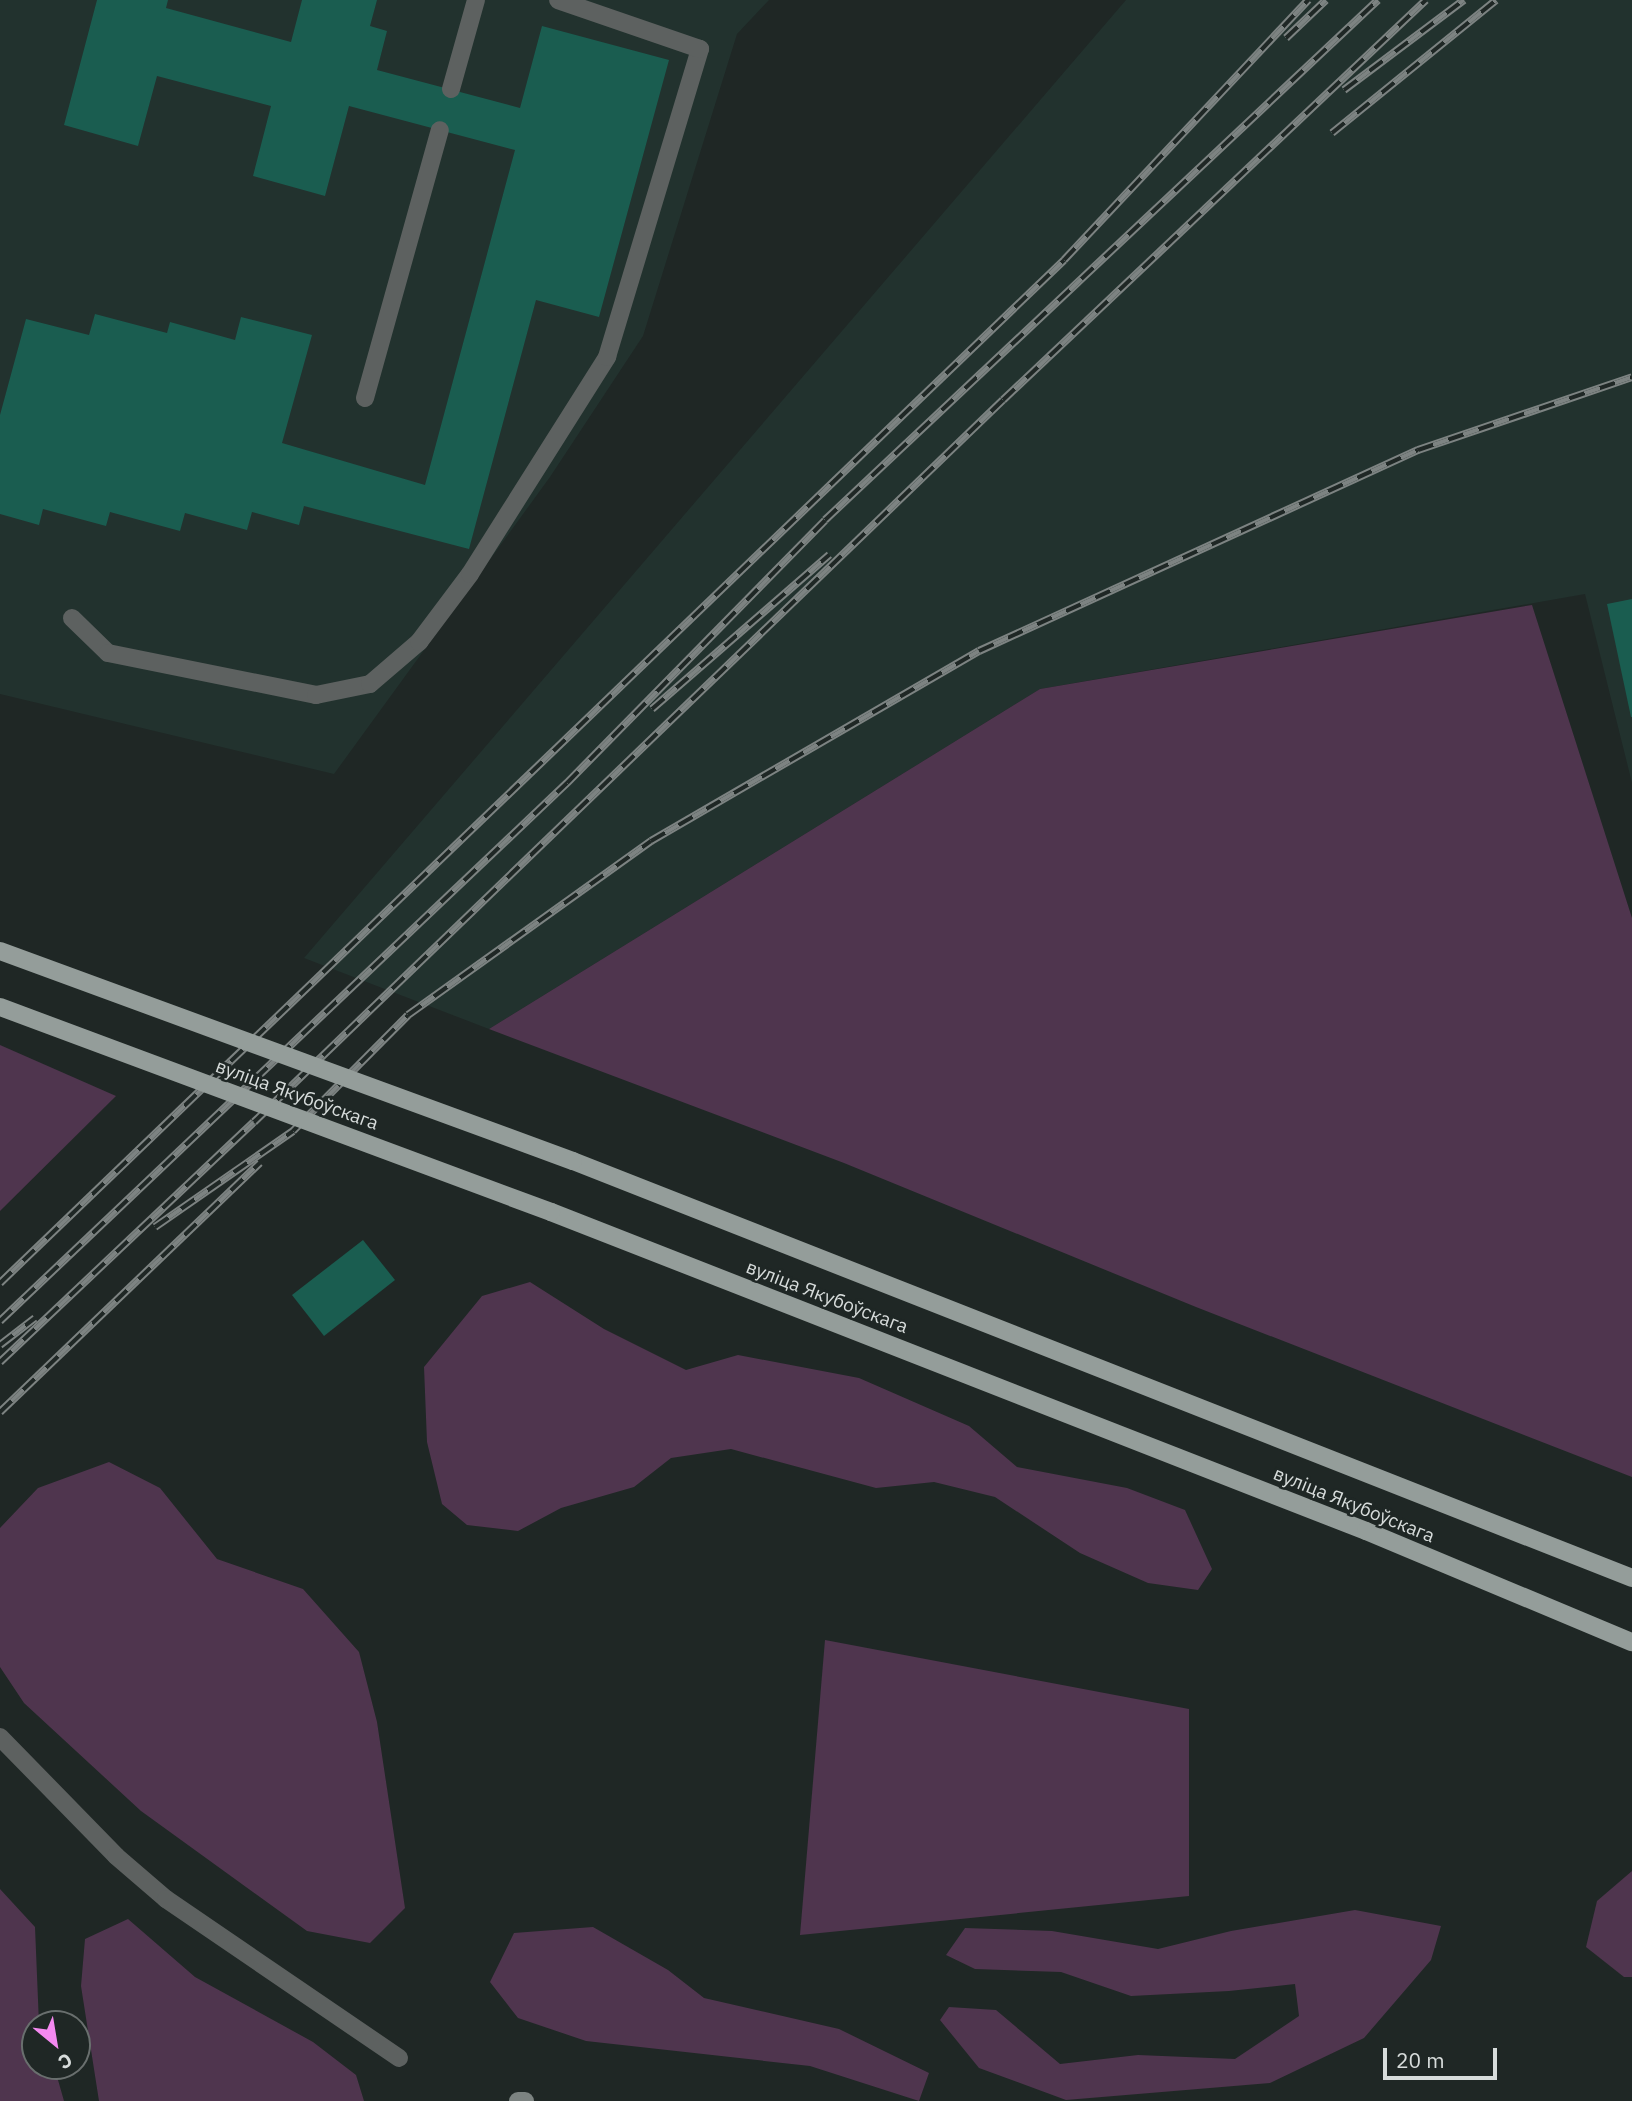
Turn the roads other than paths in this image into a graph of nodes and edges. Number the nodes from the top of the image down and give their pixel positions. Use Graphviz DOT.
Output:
graph roads {
  1 [pos="476,0"];
  2 [pos="558,0"];
  3 [pos="451,89"];
  4 [pos="440,130"];
  5 [pos="365,398"];
  6 [pos="72,618"];
  7 [pos="0,951"];
  8 [pos="0,1007"];
  9 [pos="1632,1578"];
  10 [pos="1632,1642"];
  11 [pos="0,1737"];
  12 [pos="399,2059"];
  13 [pos="518,2101"];
  14 [pos="525,2101"];
  1 -- 3 [label="street"];
  2 -- 6 [label="street"];
  4 -- 5 [label="street"];
  7 -- 9 [label="main road, вуліца Якубоўскага, bridge"];
  8 -- 10 [label="main road, вуліца Якубоўскага, bridge"];
  11 -- 12 [label="street"];
  13 -- 14 [label="street"];
}
